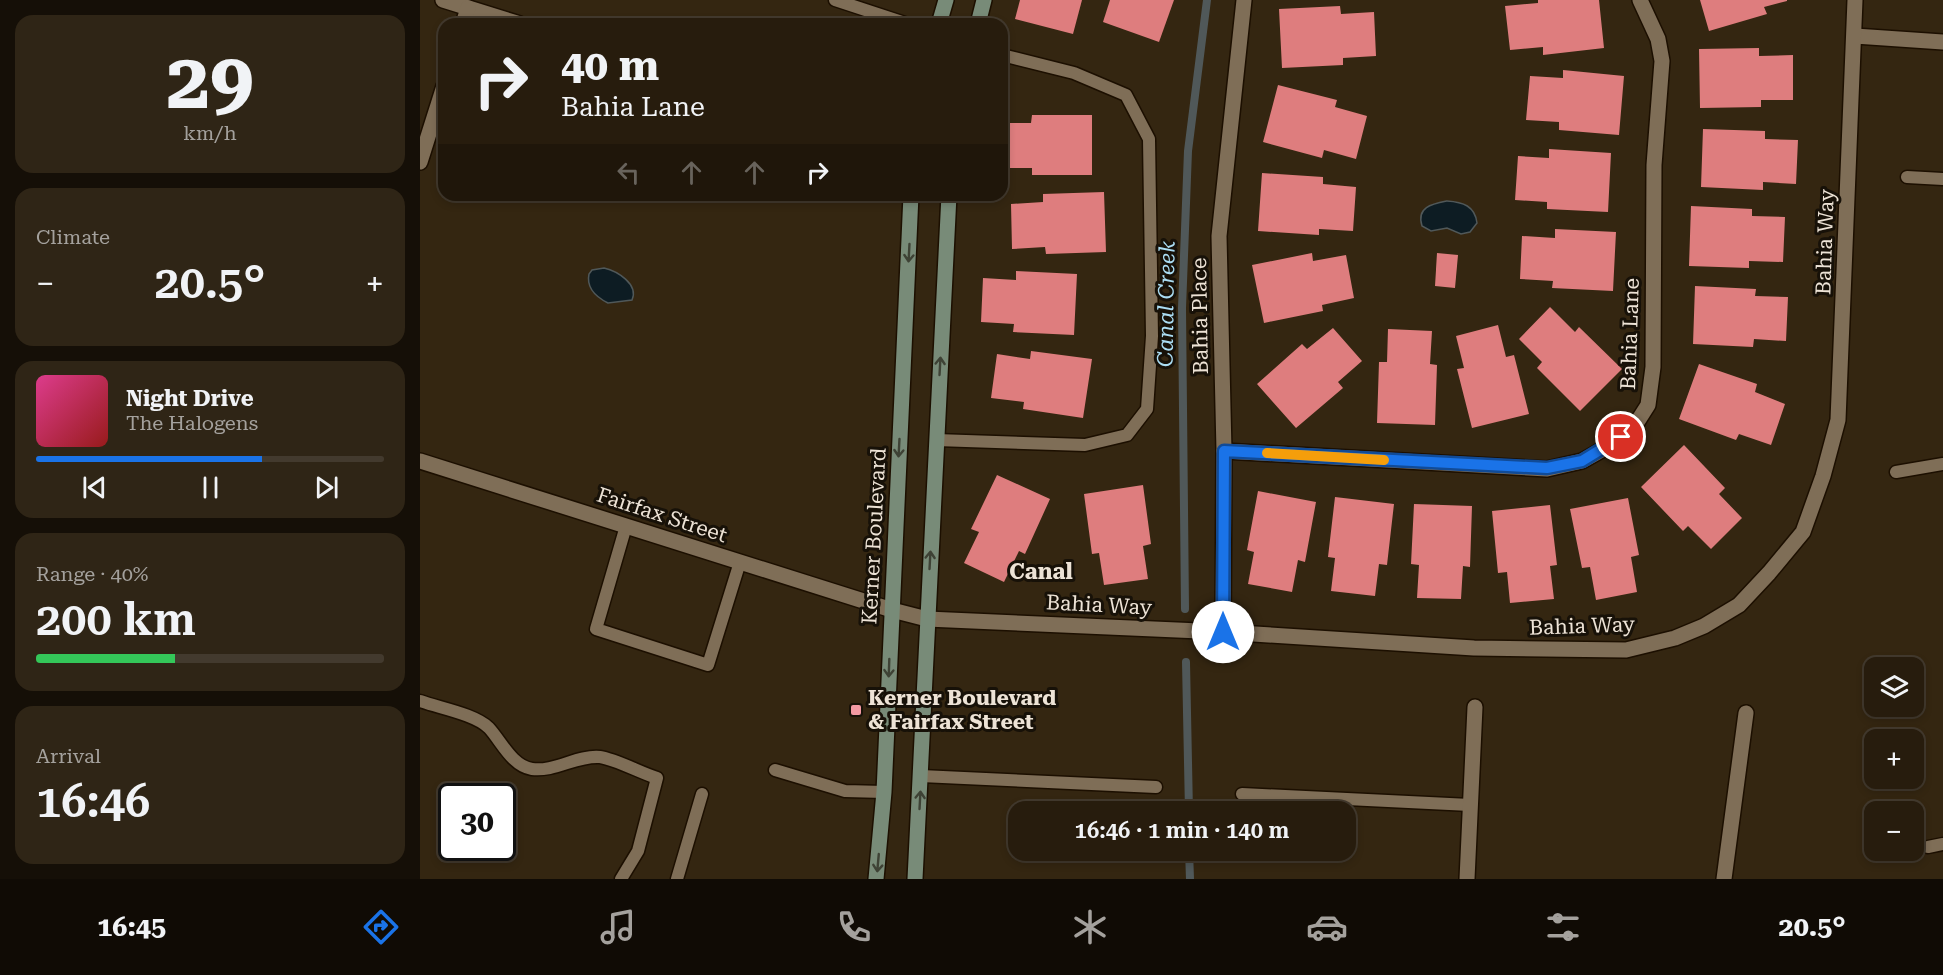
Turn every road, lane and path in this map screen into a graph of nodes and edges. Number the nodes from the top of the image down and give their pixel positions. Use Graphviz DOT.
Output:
graph roads {
  1 [pos="443,0"];
  2 [pos="835,0"];
  3 [pos="945,0"];
  4 [pos="984,0"];
  5 [pos="1244,0"];
  6 [pos="1640,0"];
  7 [pos="1855,0"];
  8 [pos="468,8"];
  9 [pos="465,18"];
  10 [pos="500,18"];
  11 [pos="890,18"];
  12 [pos="940,18"];
  13 [pos="980,18"];
  14 [pos="1855,36"];
  15 [pos="1943,42"];
  16 [pos="1008,56"];
  17 [pos="438,105"];
  18 [pos="420,162"];
  19 [pos="1906,177"];
  20 [pos="1943,179"];
  21 [pos="911,201"];
  22 [pos="949,201"];
  23 [pos="936,440"];
  24 [pos="1224,451"];
  25 [pos="420,461"];
  26 [pos="1943,464"];
  27 [pos="1896,472"];
  28 [pos="626,526"];
  29 [pos="740,562"];
  30 [pos="892,610"];
  31 [pos="927,619"];
  32 [pos="1223,632"];
  33 [pos="420,702"];
  34 [pos="1475,707"];
  35 [pos="1746,713"];
  36 [pos="775,770"];
  37 [pos="921,776"];
  38 [pos="1156,787"];
  39 [pos="884,792"];
  40 [pos="702,794"];
  41 [pos="1242,794"];
  42 [pos="1470,805"];
  43 [pos="1943,844"];
  44 [pos="1929,847"];
  45 [pos="621,879"];
  46 [pos="677,879"];
  47 [pos="876,879"];
  48 [pos="915,879"];
  49 [pos="1467,879"];
  50 [pos="1724,879"];
  1 -- 8 [label="street"];
  2 -- 11 [label="lane"];
  3 -- 12 [label="street"];
  4 -- 13 [label="street"];
  5 -- 24 [label="street, Bahia Place"];
  6 -- 24 [label="street, Bahia Lane"];
  7 -- 14 [label="street, Bahia Way"];
  8 -- 9 [label="street"];
  8 -- 10 [label="street"];
  14 -- 15 [label="street"];
  14 -- 32 [label="street, Bahia Way"];
  16 -- 23 [label="lane"];
  17 -- 18 [label="street"];
  19 -- 20 [label="lane"];
  21 -- 30 [label="street, Kerner Boulevard, one-way"];
  23 -- 22 [label="street, one-way"];
  31 -- 23 [label="street, one-way"];
  24 -- 32 [label="street, Bahia Place"];
  25 -- 28 [label="street, Fairfax Street"];
  26 -- 27 [label="lane"];
  28 -- 29 [label="street, Fairfax Street"];
  28 -- 29 [label="lane"];
  29 -- 30 [label="street, Fairfax Street"];
  30 -- 31 [label="street, Bahia Way"];
  30 -- 39 [label="street, Kerner Boulevard, one-way"];
  31 -- 32 [label="street, Bahia Way"];
  31 -- 37 [label="street"];
  33 -- 45 [label="lane"];
  34 -- 42 [label="street"];
  35 -- 50 [label="street"];
  36 -- 39 [label="lane"];
  37 -- 38 [label="lane"];
  48 -- 37 [label="street, one-way"];
  39 -- 47 [label="street, Kerner Boulevard, one-way"];
  40 -- 46 [label="lane"];
  41 -- 42 [label="lane"];
  42 -- 49 [label="street"];
  43 -- 44 [label="lane"];
}
